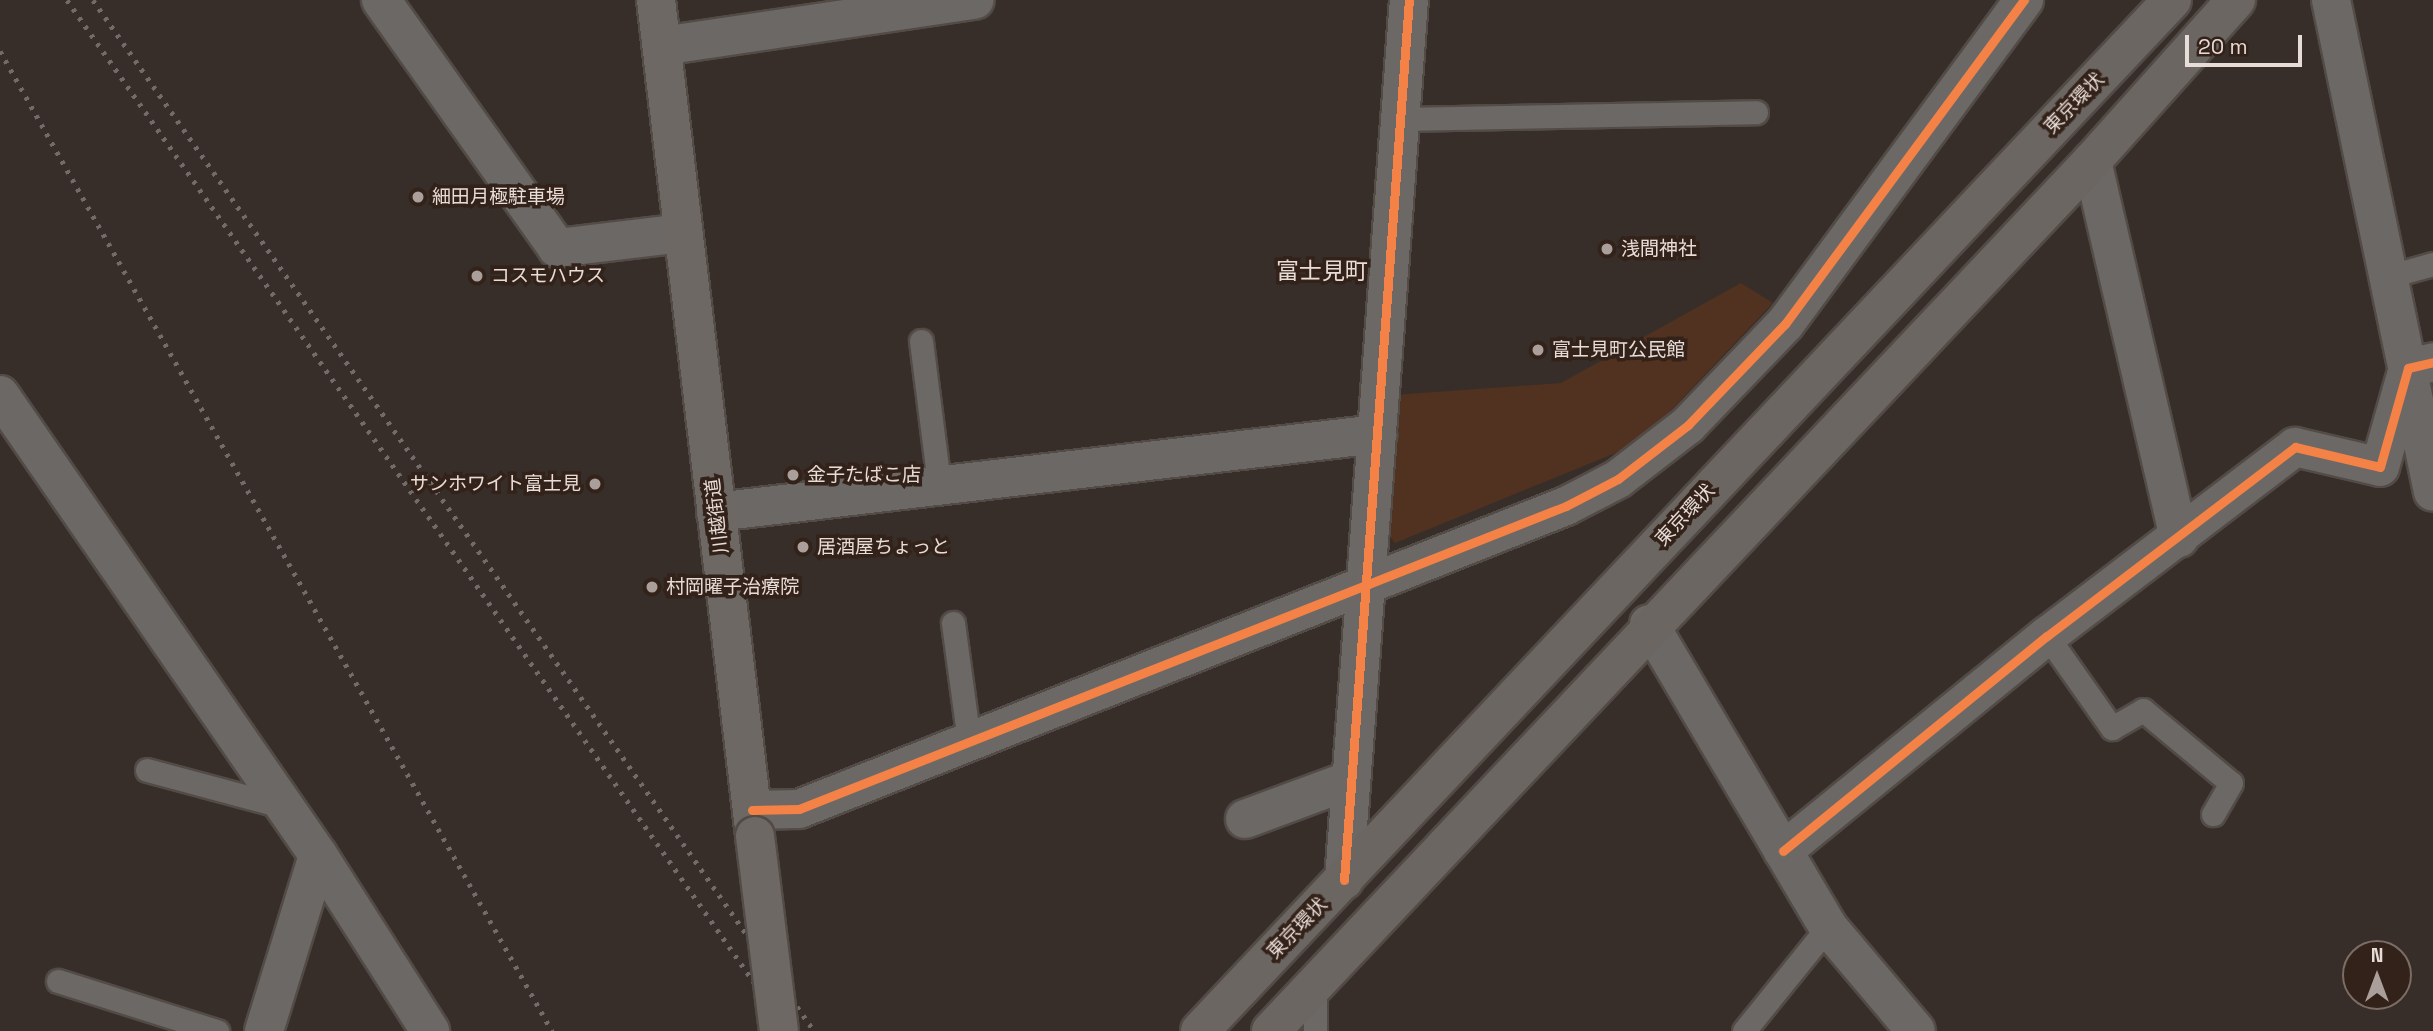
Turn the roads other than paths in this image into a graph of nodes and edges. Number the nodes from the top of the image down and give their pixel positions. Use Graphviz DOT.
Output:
graph roads {
  1 [pos="381,0"];
  2 [pos="656,0"];
  3 [pos="975,0"];
  4 [pos="1409,0"];
  5 [pos="2024,0"];
  6 [pos="2172,0"];
  7 [pos="2236,0"];
  8 [pos="2331,0"];
  9 [pos="662,46"];
  10 [pos="1756,112"];
  11 [pos="1400,119"];
  12 [pos="2092,161"];
  13 [pos="682,233"];
  14 [pos="2433,264"];
  15 [pos="2390,276"];
  16 [pos="921,341"];
  17 [pos="2421,365"];
  18 [pos="0,395"];
  19 [pos="1377,434"];
  20 [pos="2432,483"];
  21 [pos="939,484"];
  22 [pos="716,512"];
  23 [pos="2179,538"];
  24 [pos="1364,584"];
  25 [pos="953,623"];
  26 [pos="1649,624"];
  27 [pos="2047,636"];
  28 [pos="969,742"];
  29 [pos="147,770"];
  30 [pos="1348,781"];
  31 [pos="281,806"];
  32 [pos="2213,814"];
  33 [pos="1245,820"];
  34 [pos="754,823"];
  35 [pos="1783,851"];
  36 [pos="318,855"];
  37 [pos="1344,880"];
  38 [pos="1828,927"];
  39 [pos="58,981"];
  40 [pos="1315,984"];
  41 [pos="217,1031"];
  42 [pos="264,1031"];
  43 [pos="430,1031"];
  44 [pos="779,1031"];
  45 [pos="1200,1031"];
  46 [pos="1271,1031"];
  47 [pos="1315,1031"];
  48 [pos="1744,1031"];
  49 [pos="1916,1031"];
  1 -- 13 [label="street"];
  2 -- 9 [label="main road, 川越街道"];
  3 -- 9 [label="street"];
  4 -- 11 [label="street"];
  5 -- 24 [label="street"];
  6 -- 37 [label="highway, 東京環状"];
  7 -- 12 [label="highway"];
  8 -- 15 [label="street"];
  9 -- 13 [label="main road, 川越街道"];
  10 -- 11 [label="lane"];
  11 -- 19 [label="street"];
  12 -- 23 [label="street"];
  12 -- 26 [label="highway"];
  13 -- 22 [label="main road, 川越街道"];
  14 -- 15 [label="lane"];
  15 -- 17 [label="street"];
  16 -- 21 [label="lane"];
  17 -- 20 [label="street"];
  17 -- 23 [label="street"];
  18 -- 31 [label="street"];
  19 -- 21 [label="street"];
  19 -- 24 [label="street"];
  21 -- 22 [label="street"];
  22 -- 34 [label="main road, 川越街道"];
  23 -- 27 [label="street"];
  24 -- 28 [label="street"];
  24 -- 30 [label="street"];
  25 -- 28 [label="lane"];
  26 -- 35 [label="street"];
  26 -- 40 [label="highway"];
  27 -- 32 [label="lane"];
  27 -- 35 [label="street"];
  28 -- 34 [label="street"];
  29 -- 31 [label="lane"];
  30 -- 33 [label="street"];
  30 -- 37 [label="street"];
  31 -- 36 [label="street"];
  34 -- 44 [label="main road, 川越街道, bridge"];
  35 -- 38 [label="street"];
  36 -- 42 [label="street"];
  36 -- 43 [label="street"];
  37 -- 45 [label="highway, 東京環状"];
  38 -- 48 [label="lane"];
  38 -- 49 [label="street"];
  39 -- 41 [label="lane"];
  40 -- 46 [label="highway"];
  40 -- 47 [label="lane"];
}
